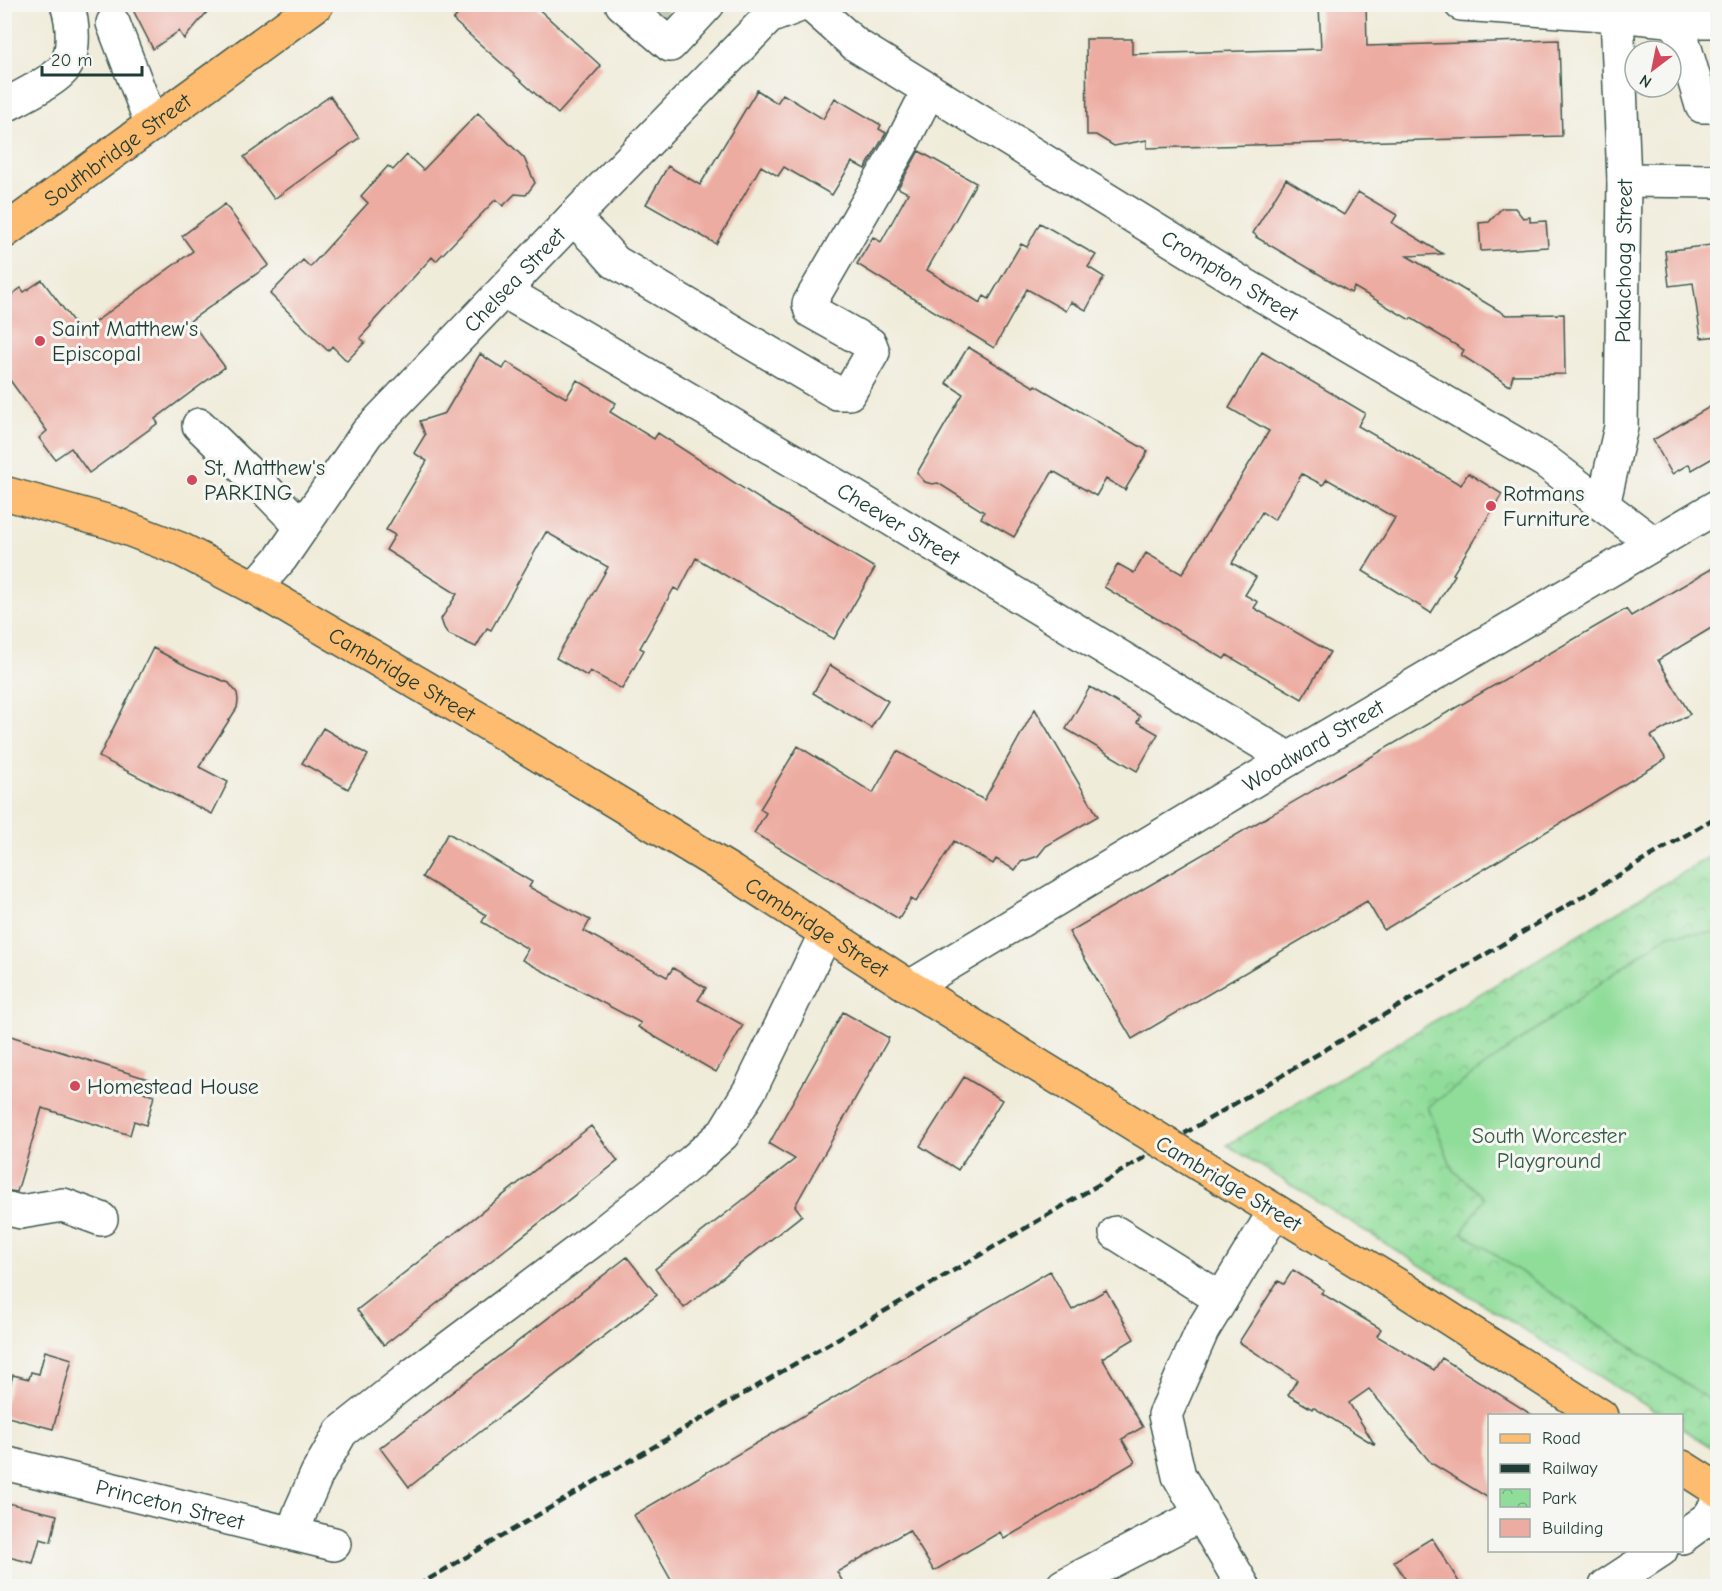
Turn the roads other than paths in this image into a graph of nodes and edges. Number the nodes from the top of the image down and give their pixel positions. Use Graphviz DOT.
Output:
graph roads {
  1 [pos="67,4"];
  2 [pos="317,4"];
  3 [pos="708,4"];
  4 [pos="803,4"];
  5 [pos="810,4"];
  6 [pos="1461,4"];
  7 [pos="108,11"];
  8 [pos="642,13"];
  9 [pos="1617,15"];
  10 [pos="1677,21"];
  11 [pos="1718,21"];
  12 [pos="929,90"];
  13 [pos="4,106"];
  14 [pos="1718,106"];
  15 [pos="152,125"];
  16 [pos="1624,180"];
  17 [pos="1718,181"];
  18 [pos="573,218"];
  19 [pos="4,232"];
  20 [pos="504,291"];
  21 [pos="200,425"];
  22 [pos="4,493"];
  23 [pos="1603,505"];
  24 [pos="1718,506"];
  25 [pos="302,527"];
  26 [pos="1653,543"];
  27 [pos="255,588"];
  28 [pos="1289,759"];
  29 [pos="826,933"];
  30 [pos="910,987"];
  31 [pos="4,1208"];
  32 [pos="1275,1211"];
  33 [pos="101,1219"];
  34 [pos="1116,1233"];
  35 [pos="1221,1299"];
  36 [pos="1598,1414"];
  37 [pos="4,1463"];
  38 [pos="1683,1468"];
  39 [pos="1718,1490"];
  40 [pos="1718,1504"];
  41 [pos="1202,1514"];
  42 [pos="293,1533"];
  43 [pos="1683,1536"];
  44 [pos="334,1544"];
  45 [pos="1659,1552"];
  46 [pos="1063,1587"];
  47 [pos="1243,1587"];
  48 [pos="1606,1587"];
  1 -- 13 [label="street"];
  2 -- 15 [label="main road, Southbridge Street"];
  3 -- 8 [label="street"];
  4 -- 18 [label="street, Chelsea Street"];
  5 -- 12 [label="street, Crompton Street"];
  6 -- 9 [label="street"];
  7 -- 15 [label="street"];
  9 -- 10 [label="street"];
  9 -- 16 [label="street, Pakachoag Street"];
  10 -- 11 [label="street"];
  10 -- 14 [label="street"];
  12 -- 18 [label="street"];
  12 -- 23 [label="street, Crompton Street"];
  15 -- 19 [label="main road, Southbridge Street"];
  16 -- 17 [label="street"];
  16 -- 23 [label="street, Pakachoag Street"];
  18 -- 20 [label="street, Chelsea Street"];
  20 -- 25 [label="street, Chelsea Street"];
  20 -- 28 [label="street, Cheever Street"];
  21 -- 25 [label="street"];
  22 -- 27 [label="main road, Cambridge Street"];
  23 -- 26 [label="street, Crompton Street"];
  24 -- 26 [label="street, Woodward Street"];
  25 -- 27 [label="street, Chelsea Street"];
  26 -- 28 [label="street, Woodward Street"];
  27 -- 29 [label="main road, Cambridge Street"];
  28 -- 30 [label="street, Woodward Street"];
  29 -- 30 [label="main road, Cambridge Street"];
  29 -- 42 [label="street"];
  30 -- 32 [label="main road, Cambridge Street, bridge"];
  31 -- 33 [label="street"];
  32 -- 35 [label="street"];
  32 -- 36 [label="main road, Cambridge Street"];
  34 -- 35 [label="street"];
  35 -- 41 [label="street"];
  37 -- 42 [label="street, Princeton Street"];
  38 -- 39 [label="main road"];
  40 -- 43 [label="street"];
  41 -- 46 [label="street"];
  41 -- 47 [label="street"];
  42 -- 44 [label="street, Princeton Street"];
  45 -- 48 [label="street"];
}
